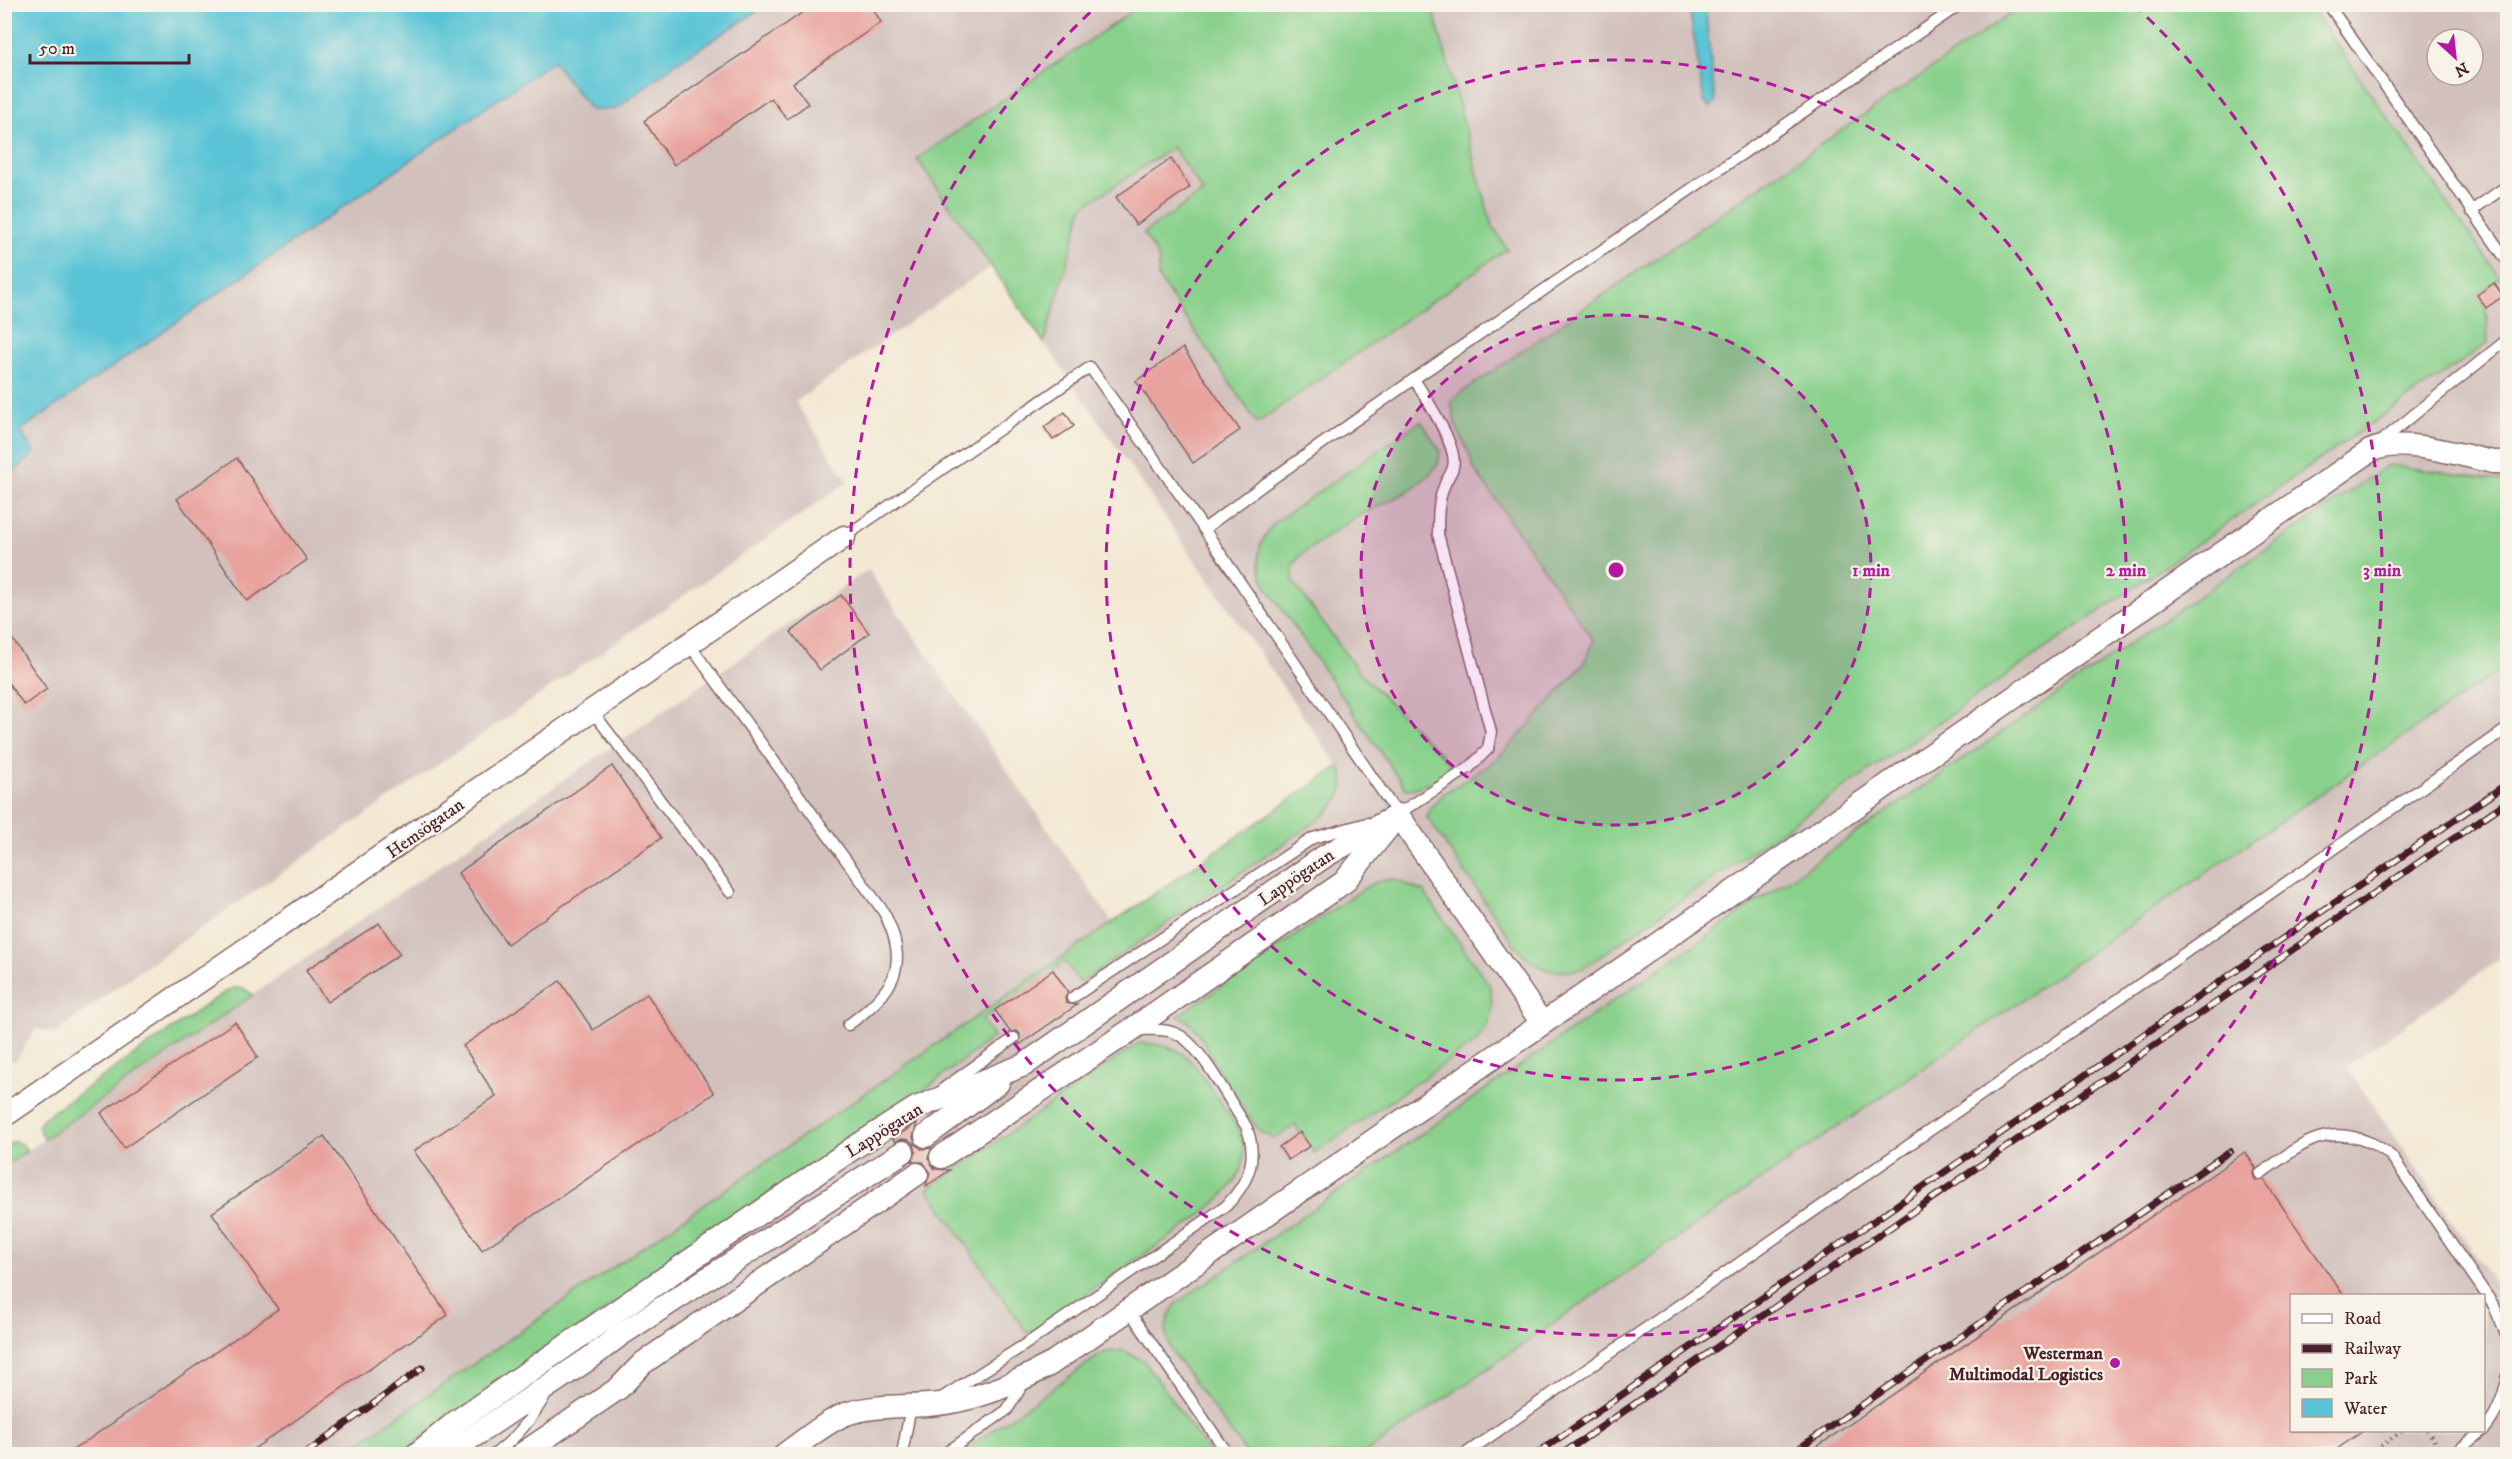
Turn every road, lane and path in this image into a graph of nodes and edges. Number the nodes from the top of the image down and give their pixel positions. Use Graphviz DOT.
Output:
graph roads {
  1 [pos="1961,4"];
  2 [pos="2328,4"];
  3 [pos="2508,185"];
  4 [pos="2471,211"];
  5 [pos="2508,262"];
  6 [pos="2508,339"];
  7 [pos="1414,379"];
  8 [pos="2370,451"];
  9 [pos="2508,462"];
  10 [pos="1204,529"];
  11 [pos="844,537"];
  12 [pos="689,644"];
  13 [pos="593,712"];
  14 [pos="2508,728"];
  15 [pos="1398,815"];
  16 [pos="730,892"];
  17 [pos="1072,998"];
  18 [pos="1542,1023"];
  19 [pos="848,1025"];
  20 [pos="1131,1030"];
  21 [pos="1014,1038"];
  22 [pos="1023,1065"];
  23 [pos="916,1108"];
  24 [pos="4,1116"];
  25 [pos="926,1136"];
  26 [pos="903,1152"];
  27 [pos="941,1157"];
  28 [pos="917,1174"];
  29 [pos="2260,1174"];
  30 [pos="1128,1309"];
  31 [pos="2508,1339"];
  32 [pos="2508,1375"];
  33 [pos="1028,1377"];
  34 [pos="558,1380"];
  35 [pos="920,1406"];
  36 [pos="2485,1428"];
  37 [pos="2402,1432"];
  38 [pos="2428,1432"];
  39 [pos="2481,1432"];
  40 [pos="417,1455"];
  41 [pos="447,1455"];
  42 [pos="495,1455"];
  43 [pos="522,1455"];
  44 [pos="785,1455"];
  45 [pos="902,1455"];
  46 [pos="944,1455"];
  47 [pos="1228,1455"];
  48 [pos="1465,1455"];
  49 [pos="2379,1455"];
  50 [pos="2443,1455"];
  51 [pos="2454,1455"];
  1 -- 7 [label="lane"];
  2 -- 4 [label="lane"];
  3 -- 4 [label="lane"];
  4 -- 5 [label="lane"];
  6 -- 8 [label="lane"];
  7 -- 10 [label="lane"];
  7 -- 15 [label="lane"];
  8 -- 9 [label="street"];
  8 -- 18 [label="street"];
  10 -- 11 [label="lane"];
  10 -- 15 [label="lane"];
  11 -- 12 [label="street, Hemsögatan"];
  12 -- 13 [label="street, Hemsögatan"];
  12 -- 19 [label="lane"];
  13 -- 16 [label="lane"];
  13 -- 24 [label="street, Hemsögatan"];
  14 -- 48 [label="lane"];
  15 -- 17 [label="lane"];
  15 -- 18 [label="street"];
  15 -- 20 [label="street, Lappögatan"];
  15 -- 22 [label="street, Lappögatan"];
  18 -- 30 [label="street"];
  20 -- 27 [label="street, Lappögatan"];
  20 -- 35 [label="lane"];
  21 -- 23 [label="lane"];
  22 -- 23 [label="street, Lappögatan"];
  22 -- 25 [label="street"];
  23 -- 40 [label="street, Lappögatan"];
  26 -- 34 [label="street"];
  28 -- 43 [label="street"];
  29 -- 31 [label="lane"];
  30 -- 33 [label="street"];
  30 -- 47 [label="lane"];
  32 -- 36 [label="lane"];
  33 -- 35 [label="street"];
  33 -- 46 [label="lane"];
  34 -- 41 [label="street"];
  34 -- 42 [label="lane"];
  35 -- 44 [label="street"];
  35 -- 45 [label="lane"];
  37 -- 49 [label="path"];
  38 -- 50 [label="path"];
  39 -- 51 [label="lane"];
}
